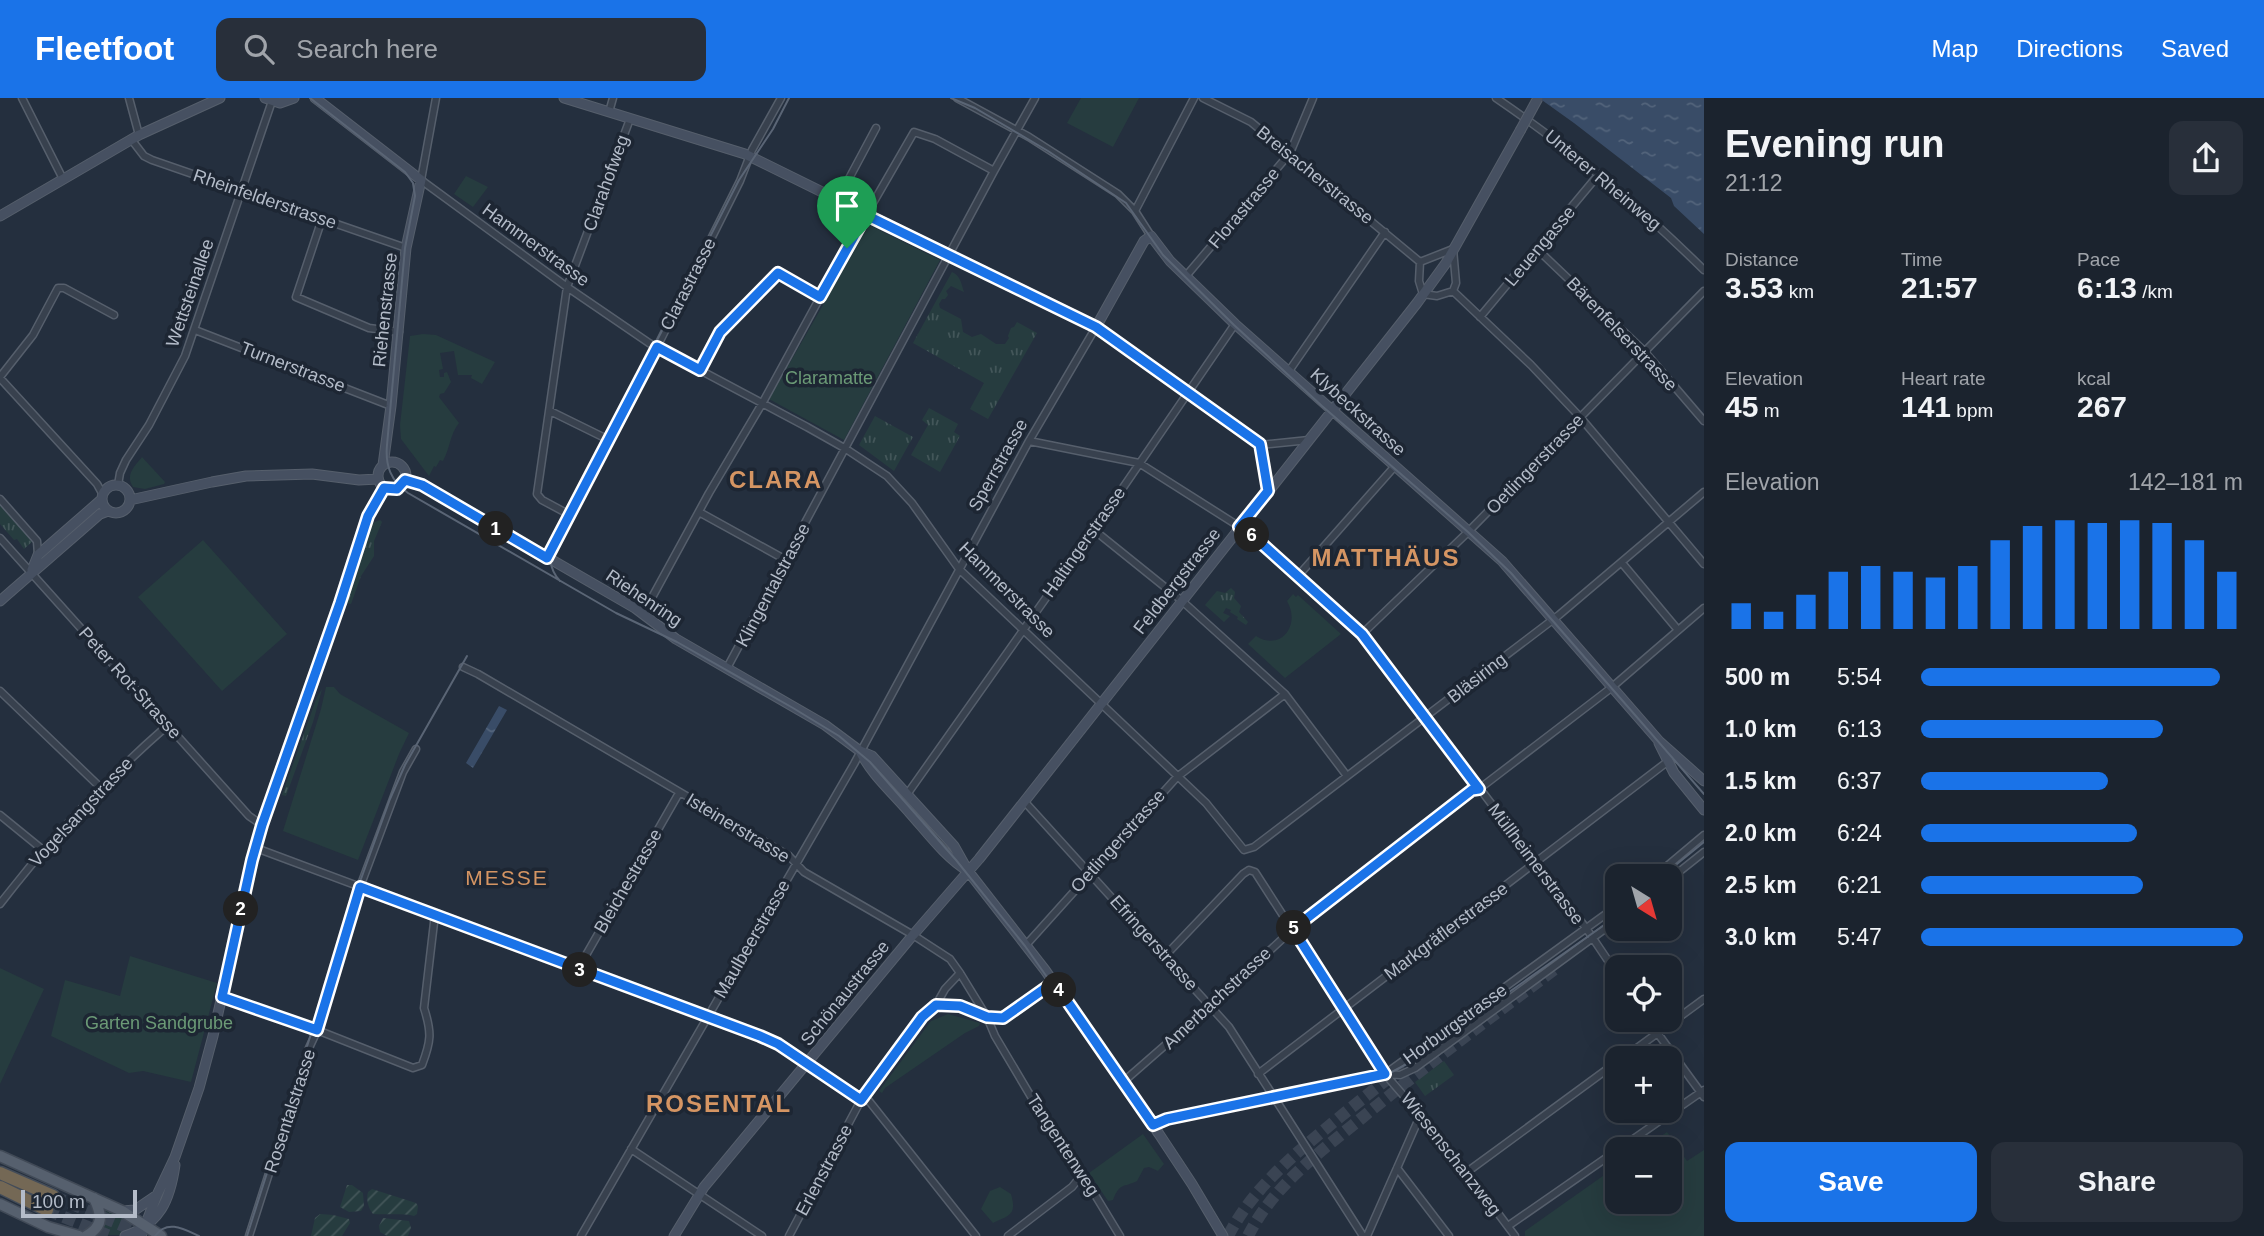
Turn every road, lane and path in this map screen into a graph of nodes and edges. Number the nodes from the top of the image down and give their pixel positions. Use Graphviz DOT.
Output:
graph roads {
  1 [pos="22,98"];
  2 [pos="129,98"];
  3 [pos="220,98"];
  4 [pos="294,98"];
  5 [pos="314,98"];
  6 [pos="436,98"];
  7 [pos="564,98"];
  8 [pos="613,98"];
  9 [pos="781,98"];
  10 [pos="957,98"];
  11 [pos="1035,98"];
  12 [pos="1194,98"];
  13 [pos="1203,98"];
  14 [pos="1314,98"];
  15 [pos="1496,98"];
  16 [pos="1538,98"];
  17 [pos="268,100"];
  18 [pos="609,112"];
  19 [pos="630,119"];
  20 [pos="876,128"];
  21 [pos="1017,130"];
  22 [pos="135,137"];
  23 [pos="1290,153"];
  24 [pos="750,157"];
  25 [pos="994,171"];
  26 [pos="1599,174"];
  27 [pos="64,179"];
  28 [pos="421,180"];
  29 [pos="242,191"];
  30 [pos="837,201"];
  31 [pos="1135,211"];
  32 [pos="866,215"];
  33 [pos="0,216"];
  34 [pos="322,219"];
  35 [pos="1385,232"];
  36 [pos="1151,236"];
  37 [pos="406,248"];
  38 [pos="1453,249"];
  39 [pos="1537,249"];
  40 [pos="949,255"];
  41 [pos="1420,262"];
  42 [pos="1704,270"];
  43 [pos="1186,276"];
  44 [pos="567,287"];
  45 [pos="1453,291"];
  46 [pos="1704,291"];
  47 [pos="1423,295"];
  48 [pos="820,297"];
  49 [pos="114,315"];
  50 [pos="1480,317"];
  51 [pos="1235,324"];
  52 [pos="1096,327"];
  53 [pos="195,330"];
  54 [pos="399,332"];
  55 [pos="657,347"];
  56 [pos="1644,351"];
  57 [pos="700,370"];
  58 [pos="1289,372"];
  59 [pos="0,377"];
  60 [pos="1188,394"];
  61 [pos="763,402"];
  62 [pos="391,406"];
  63 [pos="550,411"];
  64 [pos="1332,411"];
  65 [pos="1580,417"];
  66 [pos="1704,421"];
  67 [pos="608,440"];
  68 [pos="1309,440"];
  69 [pos="1029,441"];
  70 [pos="386,443"];
  71 [pos="1260,444"];
  72 [pos="846,449"];
  73 [pos="1139,463"];
  74 [pos="383,465"];
  75 [pos="401,466"];
  76 [pos="1395,466"];
  77 [pos="378,479"];
  78 [pos="405,480"];
  79 [pos="118,485"];
  80 [pos="384,488"];
  81 [pos="1268,491"];
  82 [pos="1704,492"];
  83 [pos="102,496"];
  84 [pos="0,499"];
  85 [pos="130,500"];
  86 [pos="108,511"];
  87 [pos="699,512"];
  88 [pos="570,515"];
  89 [pos="1670,522"];
  90 [pos="1239,527"];
  91 [pos="1094,530"];
  92 [pos="1470,531"];
  93 [pos="0,538"];
  94 [pos="38,555"];
  95 [pos="547,558"];
  96 [pos="786,560"];
  97 [pos="1622,563"];
  98 [pos="1704,564"];
  99 [pos="959,569"];
  100 [pos="31,572"];
  101 [pos="1298,576"];
  102 [pos="1181,600"];
  103 [pos="0,601"];
  104 [pos="1704,608"];
  105 [pos="643,614"];
  106 [pos="1553,619"];
  107 [pos="1024,629"];
  108 [pos="1678,630"];
  109 [pos="1362,634"];
  110 [pos="463,667"];
  111 [pos="727,668"];
  112 [pos="1613,687"];
  113 [pos="0,691"];
  114 [pos="1285,694"];
  115 [pos="1101,703"];
  116 [pos="1426,718"];
  117 [pos="167,725"];
  118 [pos="1658,741"];
  119 [pos="416,749"];
  120 [pos="860,751"];
  121 [pos="1667,762"];
  122 [pos="1177,776"];
  123 [pos="1348,776"];
  124 [pos="1704,781"];
  125 [pos="101,788"];
  126 [pos="1479,789"];
  127 [pos="679,793"];
  128 [pos="908,793"];
  129 [pos="1024,801"];
  130 [pos="1704,810"];
  131 [pos="0,815"];
  132 [pos="262,825"];
  133 [pos="1704,835"];
  134 [pos="256,848"];
  135 [pos="1241,849"];
  136 [pos="43,850"];
  137 [pos="1704,852"];
  138 [pos="1536,863"];
  139 [pos="796,864"];
  140 [pos="1669,864"];
  141 [pos="1682,869"];
  142 [pos="968,872"];
  143 [pos="1090,872"];
  144 [pos="360,887"];
  145 [pos="0,904"];
  146 [pos="435,914"];
  147 [pos="1605,914"];
  148 [pos="1586,928"];
  149 [pos="1293,929"];
  150 [pos="1605,929"];
  151 [pos="913,935"];
  152 [pos="1592,938"];
  153 [pos="1026,945"];
  154 [pos="1165,956"];
  155 [pos="1605,957"];
  156 [pos="578,969"];
  157 [pos="960,973"];
  158 [pos="1054,982"];
  159 [pos="222,997"];
  160 [pos="1704,999"];
  161 [pos="936,1005"];
  162 [pos="1210,1006"];
  163 [pos="1343,1009"];
  164 [pos="707,1016"];
  165 [pos="987,1017"];
  166 [pos="317,1030"];
  167 [pos="1657,1033"];
  168 [pos="1640,1046"];
  169 [pos="806,1065"];
  170 [pos="1605,1071"];
  171 [pos="1258,1074"];
  172 [pos="1385,1074"];
  173 [pos="1123,1082"];
  174 [pos="1701,1094"];
  175 [pos="1273,1098"];
  176 [pos="861,1100"];
  177 [pos="1420,1116"];
  178 [pos="1153,1125"];
  179 [pos="631,1149"];
  180 [pos="0,1156"];
  181 [pos="176,1157"];
  182 [pos="1396,1168"];
  183 [pos="1467,1172"];
  184 [pos="0,1174"];
  185 [pos="1081,1176"];
  186 [pos="0,1187"];
  187 [pos="0,1194"];
  188 [pos="699,1194"];
  189 [pos="157,1195"];
  190 [pos="53,1196"];
  191 [pos="94,1198"];
  192 [pos="0,1204"];
  193 [pos="122,1211"];
  194 [pos="1508,1226"];
  195 [pos="144,1231"];
  196 [pos="79,1236"];
  197 [pos="86,1236"];
  198 [pos="125,1236"];
  199 [pos="161,1236"];
  200 [pos="249,1236"];
  201 [pos="581,1236"];
  202 [pos="674,1236"];
  203 [pos="762,1236"];
  204 [pos="789,1236"];
  205 [pos="976,1236"];
  206 [pos="1008,1236"];
  207 [pos="1119,1236"];
  208 [pos="1223,1236"];
  209 [pos="1365,1236"];
  210 [pos="1449,1236"];
  211 [pos="1515,1236"];
  1 -- 27 [label="street"];
  2 -- 22 [label="street"];
  3 -- 22 [label="main road"];
  4 -- 17 [label="main road"];
  5 -- 28 [label="main road, Hammerstrasse"];
  6 -- 28 [label="street"];
  7 -- 18 [label="main road"];
  8 -- 18 [label="street"];
  9 -- 24 [label="street, Clarastrasse"];
  10 -- 21 [label="street, Klybeckstrasse"];
  11 -- 21 [label="street, Klingentalstrasse"];
  12 -- 31 [label="street"];
  13 -- 23 [label="street, Breisacherstrasse"];
  14 -- 23 [label="street, Florastrasse"];
  15 -- 26 [label="street, Unterer Rheinweg"];
  16 -- 38 [label="main road, Feldbergstrasse, bridge"];
  17 -- 29 [label="street, Wettsteinallee"];
  18 -- 19 [label="main road"];
  19 -- 24 [label="main road"];
  19 -- 44 [label="street, Clarahofweg"];
  20 -- 30 [label="street"];
  21 -- 25 [label="street, Klingentalstrasse"];
  21 -- 31 [label="street, Klybeckstrasse"];
  22 -- 27 [label="main road"];
  22 -- 29 [label="street, Rheinfelderstrasse"];
  23 -- 35 [label="street, Breisacherstrasse"];
  23 -- 43 [label="street, Florastrasse"];
  24 -- 30 [label="main road"];
  24 -- 55 [label="street, Clarastrasse"];
  25 -- 32 [label="street"];
  25 -- 40 [label="street, Klingentalstrasse"];
  26 -- 39 [label="street, Leuengasse"];
  26 -- 42 [label="street, Unterer Rheinweg"];
  27 -- 33 [label="main road"];
  28 -- 37 [label="main road, Riehenstrasse"];
  28 -- 44 [label="street, Hammerstrasse"];
  29 -- 34 [label="street, Rheinfelderstrasse"];
  29 -- 53 [label="street, Wettsteinallee"];
  30 -- 32 [label="main road"];
  31 -- 36 [label="street, Klybeckstrasse"];
  32 -- 40 [label="main road"];
  32 -- 48 [label="street"];
  34 -- 37 [label="street, Rheinfelderstrasse"];
  34 -- 54 [label="street"];
  35 -- 41 [label="street, Breisacherstrasse"];
  35 -- 58 [label="street"];
  36 -- 43 [label="main road, Klybeckstrasse"];
  36 -- 52 [label="main road, Sperrstrasse"];
  37 -- 54 [label="main road, Riehenstrasse"];
  38 -- 41 [label="street"];
  38 -- 45 [label="street"];
  38 -- 47 [label="main road, Feldbergstrasse"];
  39 -- 50 [label="street, Leuengasse"];
  39 -- 56 [label="street, Bärenfelserstrasse"];
  40 -- 52 [label="main road"];
  40 -- 72 [label="street, Klingentalstrasse"];
  41 -- 47 [label="street"];
  43 -- 51 [label="main road, Klybeckstrasse"];
  44 -- 55 [label="street, Hammerstrasse"];
  44 -- 63 [label="street, Clarahofweg"];
  45 -- 47 [label="street"];
  45 -- 50 [label="street"];
  46 -- 56 [label="street, Oetlingerstrasse"];
  47 -- 64 [label="main road, Feldbergstrasse"];
  48 -- 57 [label="street"];
  48 -- 61 [label="street"];
  49 -- 59 [label="street"];
  50 -- 65 [label="street"];
  51 -- 58 [label="main road, Klybeckstrasse"];
  51 -- 60 [label="street, Haltingerstrasse"];
  52 -- 60 [label="street"];
  52 -- 69 [label="street, Sperrstrasse"];
  53 -- 62 [label="street, Turnerstrasse"];
  53 -- 79 [label="street, Wettsteinallee"];
  54 -- 62 [label="main road, Riehenstrasse"];
  55 -- 57 [label="street, Hammerstrasse"];
  55 -- 67 [label="street, Clarastrasse"];
  56 -- 65 [label="street, Oetlingerstrasse"];
  56 -- 66 [label="street, Bärenfelserstrasse"];
  57 -- 61 [label="street, Hammerstrasse"];
  58 -- 64 [label="main road, Klybeckstrasse"];
  59 -- 83 [label="street"];
  60 -- 71 [label="street"];
  60 -- 73 [label="street, Haltingerstrasse"];
  61 -- 72 [label="street, Hammerstrasse"];
  61 -- 87 [label="street"];
  62 -- 70 [label="main road, Riehenstrasse"];
  63 -- 67 [label="street"];
  63 -- 88 [label="street, Clarahofweg"];
  64 -- 68 [label="main road, Feldbergstrasse"];
  64 -- 76 [label="main road, Klybeckstrasse"];
  65 -- 89 [label="street"];
  65 -- 92 [label="street, Oetlingerstrasse"];
  67 -- 88 [label="street, Clarastrasse"];
  68 -- 71 [label="street"];
  68 -- 81 [label="main road, Feldbergstrasse"];
  69 -- 73 [label="street, Müllheimerstrasse"];
  69 -- 99 [label="street, Sperrstrasse"];
  70 -- 74 [label="main road, Riehenstrasse"];
  70 -- 75 [label="main road"];
  71 -- 81 [label="street"];
  72 -- 96 [label="street, Klingentalstrasse"];
  72 -- 99 [label="street, Hammerstrasse"];
  73 -- 90 [label="street, Müllheimerstrasse"];
  73 -- 91 [label="street, Haltingerstrasse"];
  74 -- 75 [label="main road"];
  74 -- 77 [label="main road"];
  75 -- 78 [label="main road"];
  76 -- 92 [label="main road, Klybeckstrasse"];
  76 -- 101 [label="street"];
  77 -- 80 [label="main road"];
  77 -- 85 [label="main road"];
  78 -- 80 [label="main road"];
  78 -- 95 [label="main road, Riehenring"];
  79 -- 83 [label="main road"];
  79 -- 85 [label="main road"];
  80 -- 132 [label="main road"];
  81 -- 90 [label="main road, Feldbergstrasse"];
  82 -- 89 [label="street, Bläsiring"];
  83 -- 86 [label="main road"];
  83 -- 94 [label="main road"];
  84 -- 94 [label="street"];
  85 -- 86 [label="main road"];
  86 -- 100 [label="main road"];
  87 -- 96 [label="street"];
  87 -- 105 [label="street"];
  88 -- 95 [label="street, Clarastrasse"];
  89 -- 97 [label="street, Bläsiring"];
  89 -- 98 [label="street"];
  90 -- 101 [label="street, Müllheimerstrasse"];
  90 -- 102 [label="main road, Feldbergstrasse"];
  91 -- 102 [label="street"];
  91 -- 107 [label="street, Haltingerstrasse"];
  92 -- 106 [label="main road, Klybeckstrasse"];
  92 -- 109 [label="street, Oetlingerstrasse"];
  93 -- 100 [label="street, Peter Rot-Strasse"];
  94 -- 100 [label="main road"];
  95 -- 105 [label="main road, Riehenring"];
  96 -- 111 [label="street, Klingentalstrasse"];
  97 -- 106 [label="street, Bläsiring"];
  97 -- 108 [label="street"];
  99 -- 107 [label="street, Hammerstrasse"];
  99 -- 120 [label="street, Sperrstrasse"];
  100 -- 103 [label="main road"];
  100 -- 117 [label="street, Peter Rot-Strasse"];
  101 -- 109 [label="street, Müllheimerstrasse"];
  102 -- 114 [label="street"];
  102 -- 115 [label="main road, Feldbergstrasse"];
  104 -- 108 [label="street, Amerbachstrasse"];
  105 -- 111 [label="main road, Riehenring"];
  106 -- 112 [label="main road, Klybeckstrasse"];
  106 -- 116 [label="street, Bläsiring"];
  107 -- 115 [label="street, Hammerstrasse"];
  107 -- 128 [label="street, Haltingerstrasse"];
  108 -- 112 [label="street, Amerbachstrasse"];
  109 -- 116 [label="street, Müllheimerstrasse"];
  110 -- 127 [label="street, Isteinerstrasse"];
  111 -- 120 [label="main road, Riehenring"];
  112 -- 118 [label="main road, Klybeckstrasse"];
  112 -- 126 [label="street, Amerbachstrasse"];
  113 -- 125 [label="street"];
  114 -- 122 [label="street, Oetlingerstrasse"];
  114 -- 123 [label="street"];
  115 -- 122 [label="street, Hammerstrasse"];
  115 -- 129 [label="main road, Feldbergstrasse"];
  116 -- 123 [label="street, Bläsiring"];
  116 -- 126 [label="street, Müllheimerstrasse"];
  117 -- 125 [label="street, Vogelsangstrasse"];
  117 -- 132 [label="street, Peter Rot-Strasse"];
  118 -- 121 [label="main road, Klybeckstrasse"];
  118 -- 124 [label="main road, Klybeckstrasse"];
  119 -- 144 [label="street, Rosentalstrasse"];
  120 -- 128 [label="main road, Riehenring"];
  120 -- 139 [label="street, Maulbeerstrasse"];
  120 -- 142 [label="main road, Riehenring"];
  121 -- 130 [label="main road, Klybeckstrasse"];
  121 -- 138 [label="street, Markgräflerstrasse"];
  122 -- 135 [label="street, Hammerstrasse"];
  122 -- 143 [label="street, Oetlingerstrasse"];
  123 -- 135 [label="street, Bläsiring"];
  125 -- 136 [label="street, Vogelsangstrasse"];
  126 -- 138 [label="street, Müllheimerstrasse"];
  126 -- 149 [label="street, Amerbachstrasse"];
  127 -- 139 [label="street, Isteinerstrasse"];
  127 -- 156 [label="street, Bleichestrasse"];
  128 -- 142 [label="main road, Riehenring"];
  129 -- 142 [label="main road, Feldbergstrasse"];
  129 -- 143 [label="street, Efringerstrasse"];
  131 -- 136 [label="street"];
  132 -- 134 [label="main road"];
  133 -- 140 [label="street"];
  134 -- 144 [label="street"];
  134 -- 159 [label="main road"];
  136 -- 145 [label="street, Vogelsangstrasse"];
  137 -- 141 [label="street"];
  138 -- 148 [label="street, Müllheimerstrasse"];
  138 -- 163 [label="street, Markgräflerstrasse"];
  139 -- 151 [label="street, Isteinerstrasse"];
  139 -- 164 [label="street, Maulbeerstrasse"];
  142 -- 151 [label="main road, Schönaustrasse"];
  142 -- 153 [label="main road, Riehenring"];
  143 -- 153 [label="street, Oetlingerstrasse"];
  143 -- 154 [label="street, Efringerstrasse"];
  144 -- 146 [label="street"];
  144 -- 166 [label="street, Rosentalstrasse"];
  146 -- 156 [label="street"];
  146 -- 166 [label="street"];
  147 -- 148 [label="street, Horburgstrasse"];
  148 -- 152 [label="street, Müllheimerstrasse"];
  148 -- 172 [label="street, Horburgstrasse"];
  149 -- 154 [label="street"];
  149 -- 162 [label="street, Amerbachstrasse"];
  149 -- 163 [label="street"];
  150 -- 152 [label="street, Horburgstrasse"];
  151 -- 157 [label="street, Isteinerstrasse"];
  151 -- 169 [label="main road, Schönaustrasse"];
  152 -- 155 [label="street, Müllheimerstrasse"];
  152 -- 172 [label="street, Horburgstrasse"];
  153 -- 158 [label="main road, Riehenring"];
  154 -- 162 [label="street, Efringerstrasse"];
  156 -- 164 [label="street"];
  157 -- 161 [label="street, Erlenstrasse"];
  157 -- 165 [label="street, Isteinerstrasse"];
  158 -- 165 [label="street"];
  158 -- 173 [label="main road, Riehenring"];
  159 -- 166 [label="street"];
  159 -- 181 [label="main road"];
  160 -- 167 [label="street"];
  161 -- 165 [label="street"];
  161 -- 176 [label="street, Erlenstrasse"];
  162 -- 171 [label="street, Efringerstrasse"];
  162 -- 173 [label="street, Amerbachstrasse"];
  163 -- 171 [label="street, Markgräflerstrasse"];
  163 -- 172 [label="street"];
  164 -- 169 [label="street"];
  164 -- 179 [label="street, Maulbeerstrasse"];
  165 -- 185 [label="street, Tangentenweg"];
  166 -- 200 [label="street, Rosentalstrasse"];
  167 -- 168 [label="street"];
  167 -- 174 [label="street"];
  169 -- 176 [label="street"];
  169 -- 188 [label="main road, Schönaustrasse"];
  170 -- 183 [label="street"];
  171 -- 175 [label="street, Efringerstrasse"];
  172 -- 175 [label="street"];
  172 -- 177 [label="street, Wiesenschanzweg"];
  173 -- 178 [label="main road, Riehenring"];
  174 -- 194 [label="street"];
  175 -- 178 [label="street"];
  175 -- 209 [label="street, Efringerstrasse"];
  176 -- 204 [label="street, Erlenstrasse"];
  176 -- 205 [label="street"];
  177 -- 182 [label="street"];
  177 -- 183 [label="street, Wiesenschanzweg"];
  178 -- 208 [label="main road, Riehenring"];
  179 -- 188 [label="street"];
  179 -- 201 [label="street, Maulbeerstrasse"];
  180 -- 191 [label="main road"];
  181 -- 189 [label="main road"];
  181 -- 195 [label="main road"];
  182 -- 209 [label="street"];
  182 -- 210 [label="street"];
  183 -- 194 [label="street, Wiesenschanzweg"];
  184 -- 190 [label="highway"];
  185 -- 206 [label="street"];
  185 -- 207 [label="street, Tangentenweg"];
  186 -- 187 [label="highway"];
  188 -- 202 [label="main road, Schönaustrasse"];
  188 -- 203 [label="street"];
  189 -- 193 [label="main road"];
  189 -- 195 [label="main road"];
  191 -- 193 [label="main road"];
  191 -- 197 [label="main road"];
  192 -- 196 [label="main road"];
  193 -- 195 [label="main road"];
  194 -- 211 [label="street, Wiesenschanzweg"];
  195 -- 198 [label="main road"];
  195 -- 199 [label="main road"];
}
